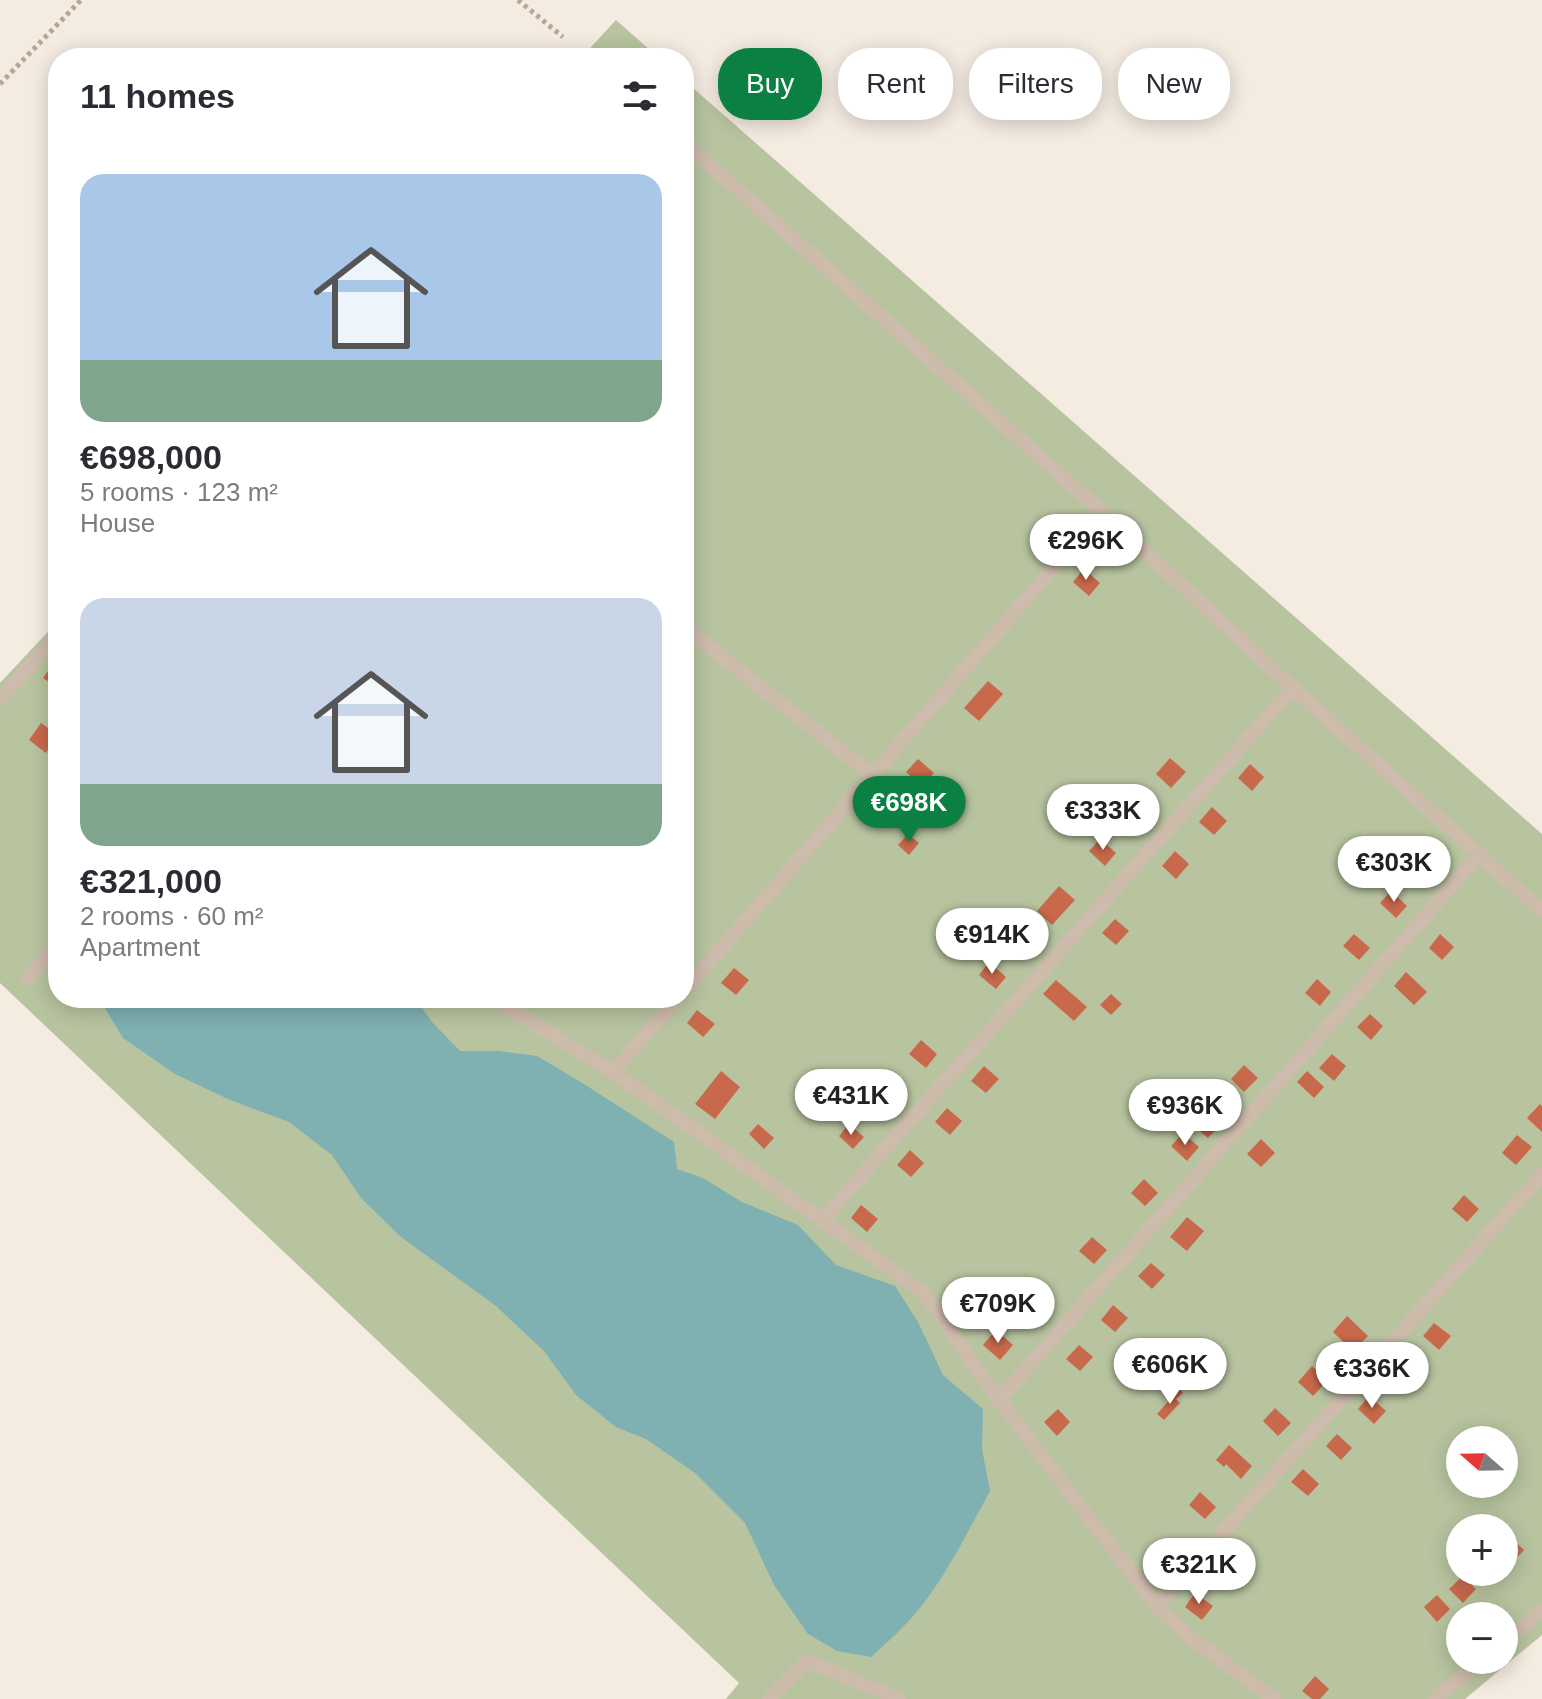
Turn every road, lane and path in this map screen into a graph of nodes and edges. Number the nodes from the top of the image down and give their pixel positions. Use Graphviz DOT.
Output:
graph roads {
  1 [pos="81,0"];
  2 [pos="518,0"];
  3 [pos="572,48"];
  4 [pos="0,84"];
  5 [pos="694,151"];
  6 [pos="1102,512"];
  7 [pos="694,635"];
  8 [pos="48,646"];
  9 [pos="1293,688"];
  10 [pos="0,699"];
  11 [pos="872,775"];
  12 [pos="1479,855"];
  13 [pos="1542,911"];
  14 [pos="48,955"];
  15 [pos="28,978"];
  16 [pos="694,980"];
  17 [pos="509,1008"];
  18 [pos="669,1008"];
  19 [pos="613,1072"];
  20 [pos="1542,1174"];
  21 [pos="823,1219"];
  22 [pos="999,1400"];
  23 [pos="1157,1606"];
  24 [pos="1542,1610"];
  25 [pos="1518,1630"];
  26 [pos="1465,1674"];
  27 [pos="769,1699"];
  28 [pos="899,1699"];
  29 [pos="1274,1699"];
  30 [pos="1435,1699"];
  1 -- 4 [label="path"];
  2 -- 3 [label="path"];
  5 -- 6 [label="lane"];
  6 -- 9 [label="lane"];
  6 -- 11 [label="lane"];
  7 -- 11 [label="lane"];
  8 -- 10 [label="lane"];
  9 -- 12 [label="lane"];
  9 -- 21 [label="lane"];
  11 -- 16 [label="lane"];
  12 -- 13 [label="lane"];
  12 -- 22 [label="lane"];
  14 -- 15 [label="lane"];
  17 -- 19 [label="lane"];
  18 -- 19 [label="lane"];
  19 -- 21 [label="lane"];
  20 -- 23 [label="lane"];
  21 -- 22 [label="lane"];
  22 -- 23 [label="lane"];
  23 -- 29 [label="lane"];
  24 -- 25 [label="lane"];
  26 -- 30 [label="lane"];
  27 -- 28 [label="lane"];
}
